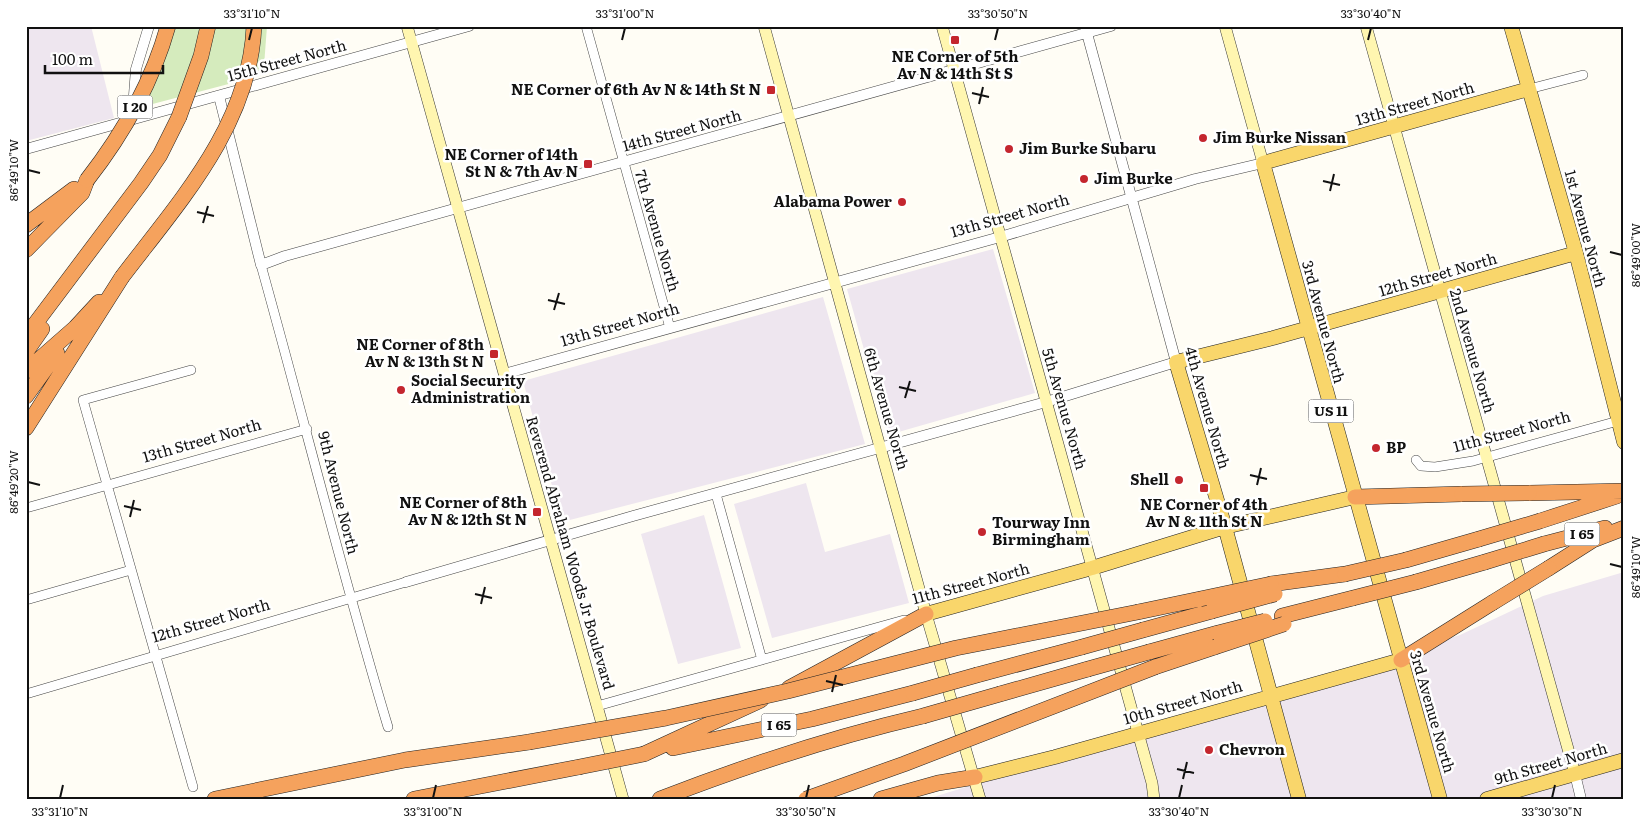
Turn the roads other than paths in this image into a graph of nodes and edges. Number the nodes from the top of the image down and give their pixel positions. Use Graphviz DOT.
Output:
graph roads {
  1 [pos="149,26"];
  2 [pos="168,26"];
  3 [pos="208,26"];
  4 [pos="254,26"];
  5 [pos="407,26"];
  6 [pos="469,26"];
  7 [pos="586,26"];
  8 [pos="764,26"];
  9 [pos="942,26"];
  10 [pos="1111,26"];
  11 [pos="1225,26"];
  12 [pos="1366,26"];
  13 [pos="1511,26"];
  14 [pos="1086,30"];
  15 [pos="412,42"];
  16 [pos="954,70"];
  17 [pos="1583,74"];
  18 [pos="1529,89"];
  19 [pos="219,96"];
  20 [pos="790,116"];
  21 [pos="134,119"];
  22 [pos="1394,127"];
  23 [pos="26,149"];
  24 [pos="624,162"];
  25 [pos="1263,163"];
  26 [pos="87,180"];
  27 [pos="1131,199"];
  28 [pos="458,208"];
  29 [pos="26,225"];
  30 [pos="1000,237"];
  31 [pos="94,244"];
  32 [pos="26,250"];
  33 [pos="1576,253"];
  34 [pos="261,265"];
  35 [pos="122,277"];
  36 [pos="835,282"];
  37 [pos="1440,291"];
  38 [pos="75,328"];
  39 [pos="670,328"];
  40 [pos="1308,328"];
  41 [pos="26,336"];
  42 [pos="26,352"];
  43 [pos="1176,362"];
  44 [pos="191,370"];
  45 [pos="26,371"];
  46 [pos="504,374"];
  47 [pos="26,396"];
  48 [pos="1046,402"];
  49 [pos="1618,421"];
  50 [pos="26,428"];
  51 [pos="307,429"];
  52 [pos="1624,442"];
  53 [pos="882,448"];
  54 [pos="1486,456"];
  55 [pos="1416,460"];
  56 [pos="107,485"];
  57 [pos="716,494"];
  58 [pos="1618,494"];
  59 [pos="1355,496"];
  60 [pos="26,508"];
  61 [pos="1622,526"];
  62 [pos="1225,527"];
  63 [pos="551,541"];
  64 [pos="1092,568"];
  65 [pos="131,570"];
  66 [pos="406,582"];
  67 [pos="1273,589"];
  68 [pos="350,598"];
  69 [pos="26,600"];
  70 [pos="926,614"];
  71 [pos="1216,640"];
  72 [pos="155,655"];
  73 [pos="762,660"];
  74 [pos="1400,660"];
  75 [pos="26,694"];
  76 [pos="1270,696"];
  77 [pos="597,706"];
  78 [pos="388,727"];
  79 [pos="1138,733"];
  80 [pos="644,754"];
  81 [pos="1624,760"];
  82 [pos="1575,774"];
  83 [pos="975,777"];
  84 [pos="1152,783"];
  85 [pos="193,787"];
  86 [pos="215,799"];
  87 [pos="414,799"];
  88 [pos="623,799"];
  89 [pos="660,799"];
  90 [pos="806,799"];
  91 [pos="882,799"];
  92 [pos="980,799"];
  93 [pos="1154,799"];
  94 [pos="1158,799"];
  95 [pos="1299,799"];
  96 [pos="1440,799"];
  97 [pos="1487,799"];
  98 [pos="1581,799"];
  1 -- 21 [label="street"];
  2 -- 26 [label="highway, I 20, bridge"];
  3 -- 31 [label="highway, bridge"];
  4 -- 35 [label="highway, bridge"];
  5 -- 15 [label="main road, Reverend Abraham Woods Jr Boulevard"];
  6 -- 15 [label="street, 15th Street North"];
  7 -- 24 [label="street, 7th Avenue North"];
  8 -- 20 [label="main road, 6th Avenue North"];
  9 -- 16 [label="main road, 5th Avenue North"];
  10 -- 14 [label="street, 14th Street North"];
  11 -- 25 [label="main road, 3rd Avenue North"];
  12 -- 22 [label="main road, 2nd Avenue North"];
  13 -- 18 [label="main road, 1st Avenue North"];
  14 -- 16 [label="street, 14th Street North"];
  14 -- 27 [label="street, 4th Avenue North"];
  15 -- 19 [label="street, 15th Street North"];
  15 -- 28 [label="main road, Reverend Abraham Woods Jr Boulevard"];
  16 -- 20 [label="street, 14th Street North"];
  16 -- 30 [label="main road, 5th Avenue North"];
  17 -- 18 [label="street, 13th Street North"];
  18 -- 22 [label="main road, 13th Street North"];
  18 -- 33 [label="main road, 1st Avenue North"];
  19 -- 21 [label="street, 15th Street North"];
  19 -- 34 [label="street"];
  20 -- 24 [label="street, 14th Street North"];
  20 -- 36 [label="main road, 6th Avenue North"];
  21 -- 23 [label="street, 15th Street North"];
  22 -- 25 [label="main road, 13th Street North"];
  22 -- 37 [label="main road, 2nd Avenue North"];
  24 -- 28 [label="street, 14th Street North"];
  24 -- 39 [label="street, 7th Avenue North"];
  25 -- 27 [label="street, 13th Street North"];
  25 -- 40 [label="main road, 3rd Avenue North / US 11"];
  26 -- 29 [label="highway"];
  26 -- 32 [label="highway, I 20"];
  27 -- 30 [label="street, 13th Street North"];
  27 -- 43 [label="street, 4th Avenue North"];
  28 -- 34 [label="street, 14th Street North"];
  28 -- 46 [label="main road, Reverend Abraham Woods Jr Boulevard"];
  30 -- 36 [label="street, 13th Street North"];
  30 -- 48 [label="main road, 5th Avenue North"];
  31 -- 41 [label="highway"];
  31 -- 42 [label="highway"];
  33 -- 37 [label="main road, 12th Street North"];
  33 -- 49 [label="main road, 1st Avenue North"];
  34 -- 51 [label="street, 9th Avenue North"];
  35 -- 38 [label="highway"];
  35 -- 50 [label="highway"];
  36 -- 39 [label="street, 13th Street North"];
  36 -- 53 [label="main road, 6th Avenue North"];
  37 -- 40 [label="main road, 12th Street North"];
  37 -- 54 [label="main road, 2nd Avenue North"];
  38 -- 45 [label="highway"];
  38 -- 47 [label="highway"];
  39 -- 46 [label="street, 13th Street North"];
  40 -- 43 [label="main road, 12th Street North"];
  40 -- 59 [label="main road, 3rd Avenue North / US 11"];
  43 -- 48 [label="street"];
  43 -- 62 [label="main road, 4th Avenue North"];
  44 -- 56 [label="street"];
  46 -- 63 [label="main road, Reverend Abraham Woods Jr Boulevard"];
  48 -- 53 [label="street"];
  48 -- 64 [label="main road, 5th Avenue North"];
  49 -- 52 [label="main road, 1st Avenue North"];
  49 -- 54 [label="street, 11th Street North"];
  51 -- 56 [label="street, 13th Street North"];
  51 -- 68 [label="street, 9th Avenue North"];
  53 -- 57 [label="street"];
  53 -- 70 [label="main road, 6th Avenue North"];
  54 -- 55 [label="street, 11th Street North"];
  54 -- 82 [label="main road, 2nd Avenue North"];
  56 -- 60 [label="street, 13th Street North"];
  56 -- 65 [label="street"];
  57 -- 63 [label="street"];
  57 -- 73 [label="street"];
  58 -- 59 [label="highway, bridge"];
  58 -- 67 [label="highway, I 65, bridge"];
  59 -- 62 [label="main road, 11th Street North"];
  59 -- 74 [label="main road, 3rd Avenue North / US 11"];
  61 -- 71 [label="highway, I 65, bridge"];
  61 -- 74 [label="highway, bridge"];
  62 -- 64 [label="main road, 11th Street North"];
  62 -- 76 [label="main road, 4th Avenue North"];
  63 -- 66 [label="street"];
  63 -- 77 [label="main road, Reverend Abraham Woods Jr Boulevard"];
  64 -- 70 [label="main road, 11th Street North"];
  64 -- 79 [label="main road, 5th Avenue North"];
  65 -- 69 [label="street"];
  65 -- 72 [label="street"];
  66 -- 68 [label="street, 12th Street North"];
  67 -- 80 [label="highway, I 65, bridge"];
  67 -- 86 [label="highway, bridge"];
  68 -- 72 [label="street, 12th Street North"];
  68 -- 78 [label="street, 9th Avenue North"];
  70 -- 73 [label="street, 11th Street North"];
  70 -- 80 [label="highway"];
  70 -- 83 [label="main road, 6th Avenue North"];
  71 -- 89 [label="highway, I 65, bridge"];
  71 -- 90 [label="highway, bridge"];
  72 -- 75 [label="street, 12th Street North"];
  72 -- 85 [label="street"];
  73 -- 77 [label="street, 11th Street North"];
  74 -- 76 [label="main road, 10th Street North"];
  74 -- 96 [label="main road, 3rd Avenue North / US 11"];
  76 -- 79 [label="main road, 10th Street North"];
  76 -- 95 [label="main road, 4th Avenue North"];
  77 -- 88 [label="main road, Reverend Abraham Woods Jr Boulevard"];
  79 -- 83 [label="main road, 10th Street North"];
  79 -- 84 [label="main road, 5th Avenue North"];
  80 -- 87 [label="highway, I 65, bridge"];
  81 -- 82 [label="main road, 9th Street North"];
  82 -- 97 [label="main road, 9th Street North"];
  82 -- 98 [label="street, 2nd Avenue North"];
  83 -- 91 [label="highway"];
  83 -- 92 [label="main road, 6th Avenue North"];
  84 -- 93 [label="main road"];
  84 -- 94 [label="street, 5th Avenue North"];
}
